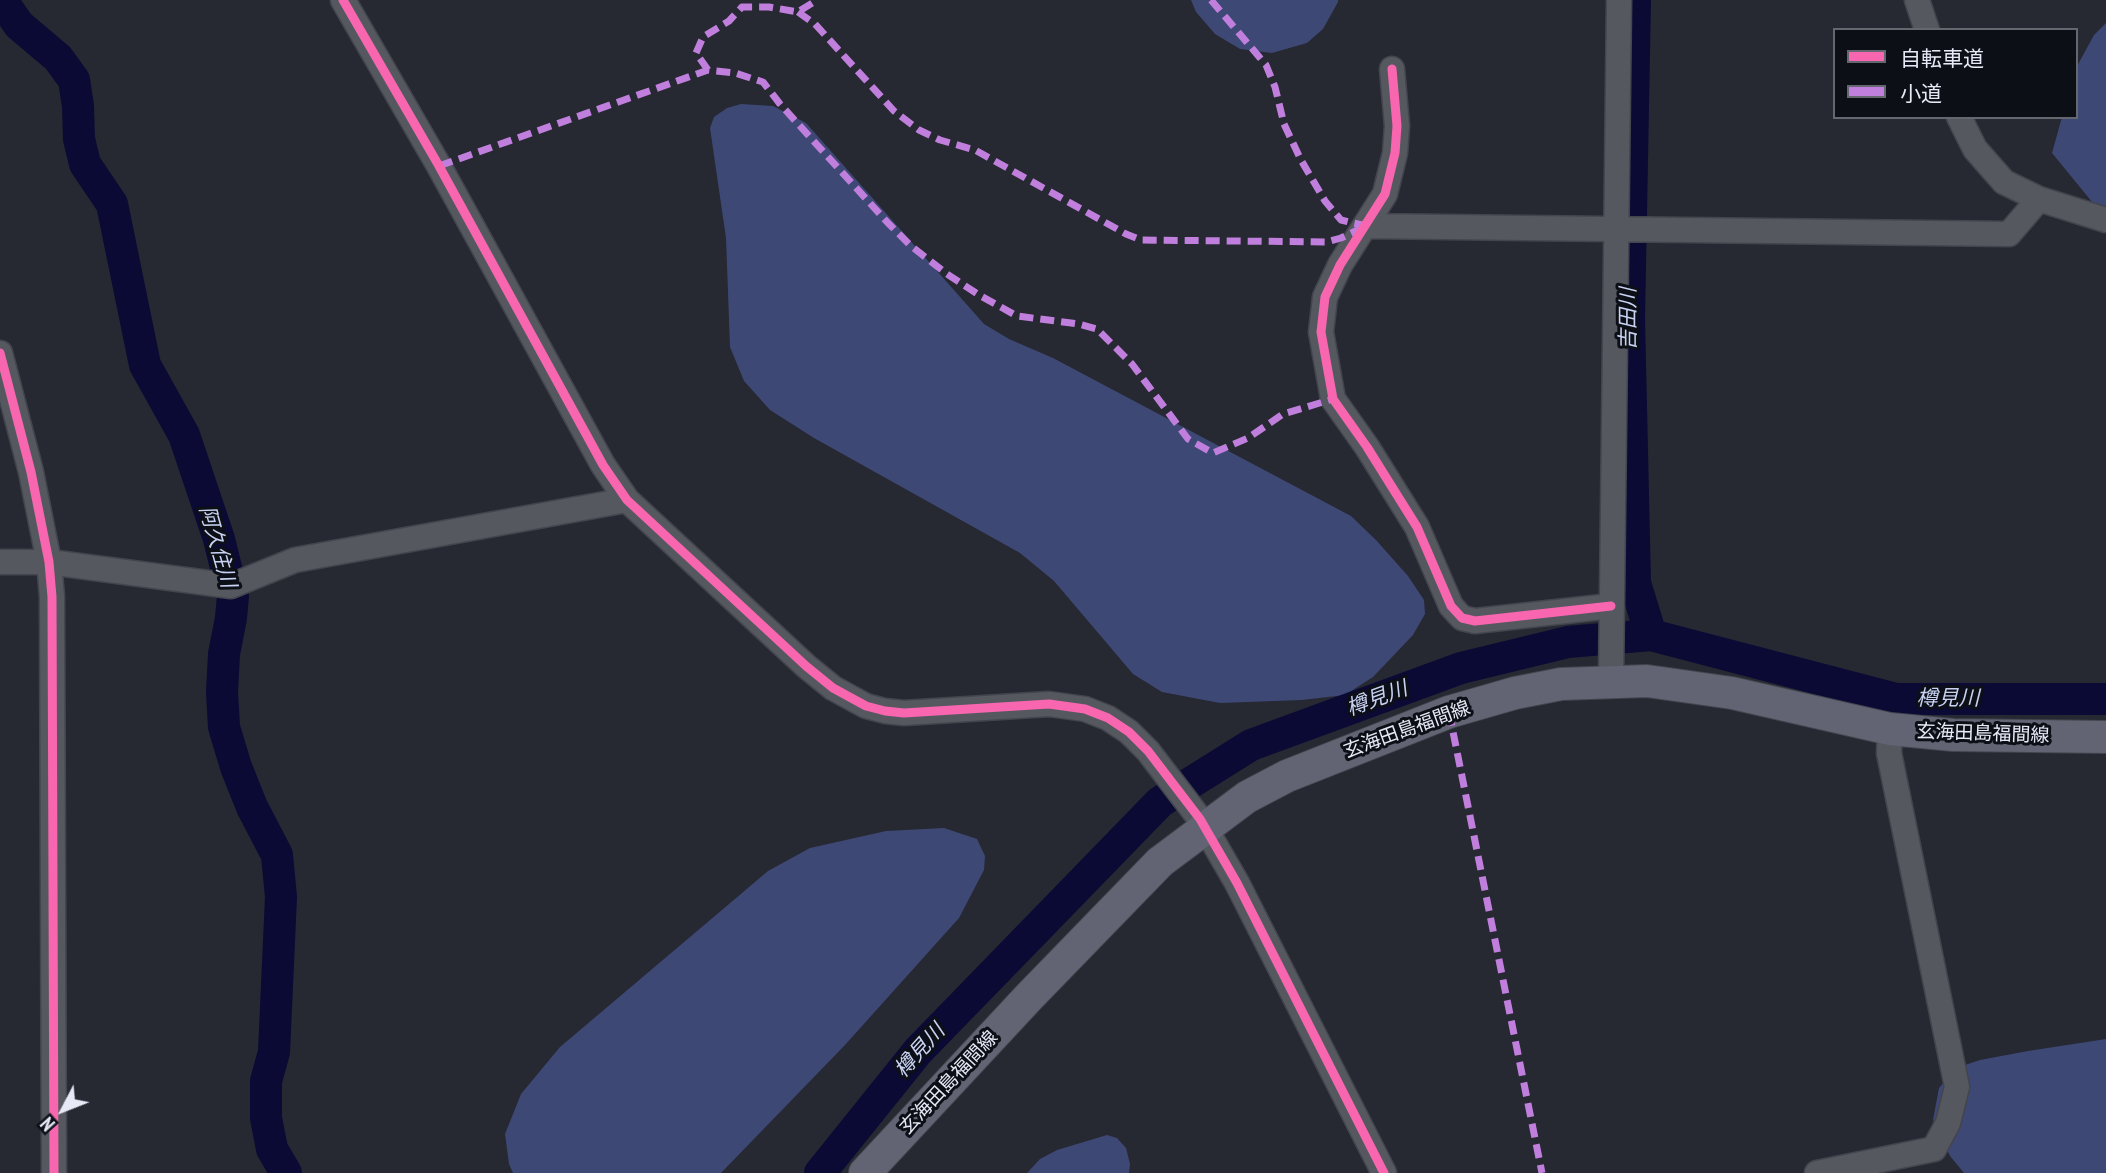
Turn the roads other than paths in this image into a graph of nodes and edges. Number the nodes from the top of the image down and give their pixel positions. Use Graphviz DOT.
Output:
graph roads {
  1 [pos="343,0"];
  2 [pos="1619,0"];
  3 [pos="1917,0"];
  4 [pos="1926,28"];
  5 [pos="1392,69"];
  6 [pos="1960,119"];
  7 [pos="2039,199"];
  8 [pos="2106,220"];
  9 [pos="1366,226"];
  10 [pos="1616,230"];
  11 [pos="0,353"];
  12 [pos="627,500"];
  13 [pos="0,562"];
  14 [pos="49,562"];
  15 [pos="1611,612"];
  16 [pos="1611,675"];
  17 [pos="1890,729"];
  18 [pos="2106,737"];
  19 [pos="1202,823"];
  20 [pos="54,1173"];
  21 [pos="865,1173"];
  22 [pos="1384,1173"];
  23 [pos="1817,1173"];
  1 -- 12 [label="street"];
  2 -- 10 [label="street"];
  3 -- 4 [label="street"];
  5 -- 9 [label="street"];
  6 -- 7 [label="street"];
  7 -- 8 [label="street"];
  7 -- 10 [label="street"];
  9 -- 10 [label="street"];
  9 -- 15 [label="street"];
  10 -- 15 [label="street"];
  11 -- 14 [label="street"];
  12 -- 14 [label="street"];
  12 -- 19 [label="street"];
  13 -- 14 [label="street"];
  14 -- 20 [label="street"];
  15 -- 16 [label="street"];
  16 -- 17 [label="main road, 玄海田島福間線"];
  16 -- 19 [label="main road, 玄海田島福間線"];
  17 -- 18 [label="main road, 玄海田島福間線"];
  17 -- 23 [label="street"];
  19 -- 21 [label="main road, 玄海田島福間線"];
  19 -- 22 [label="street"];
}
